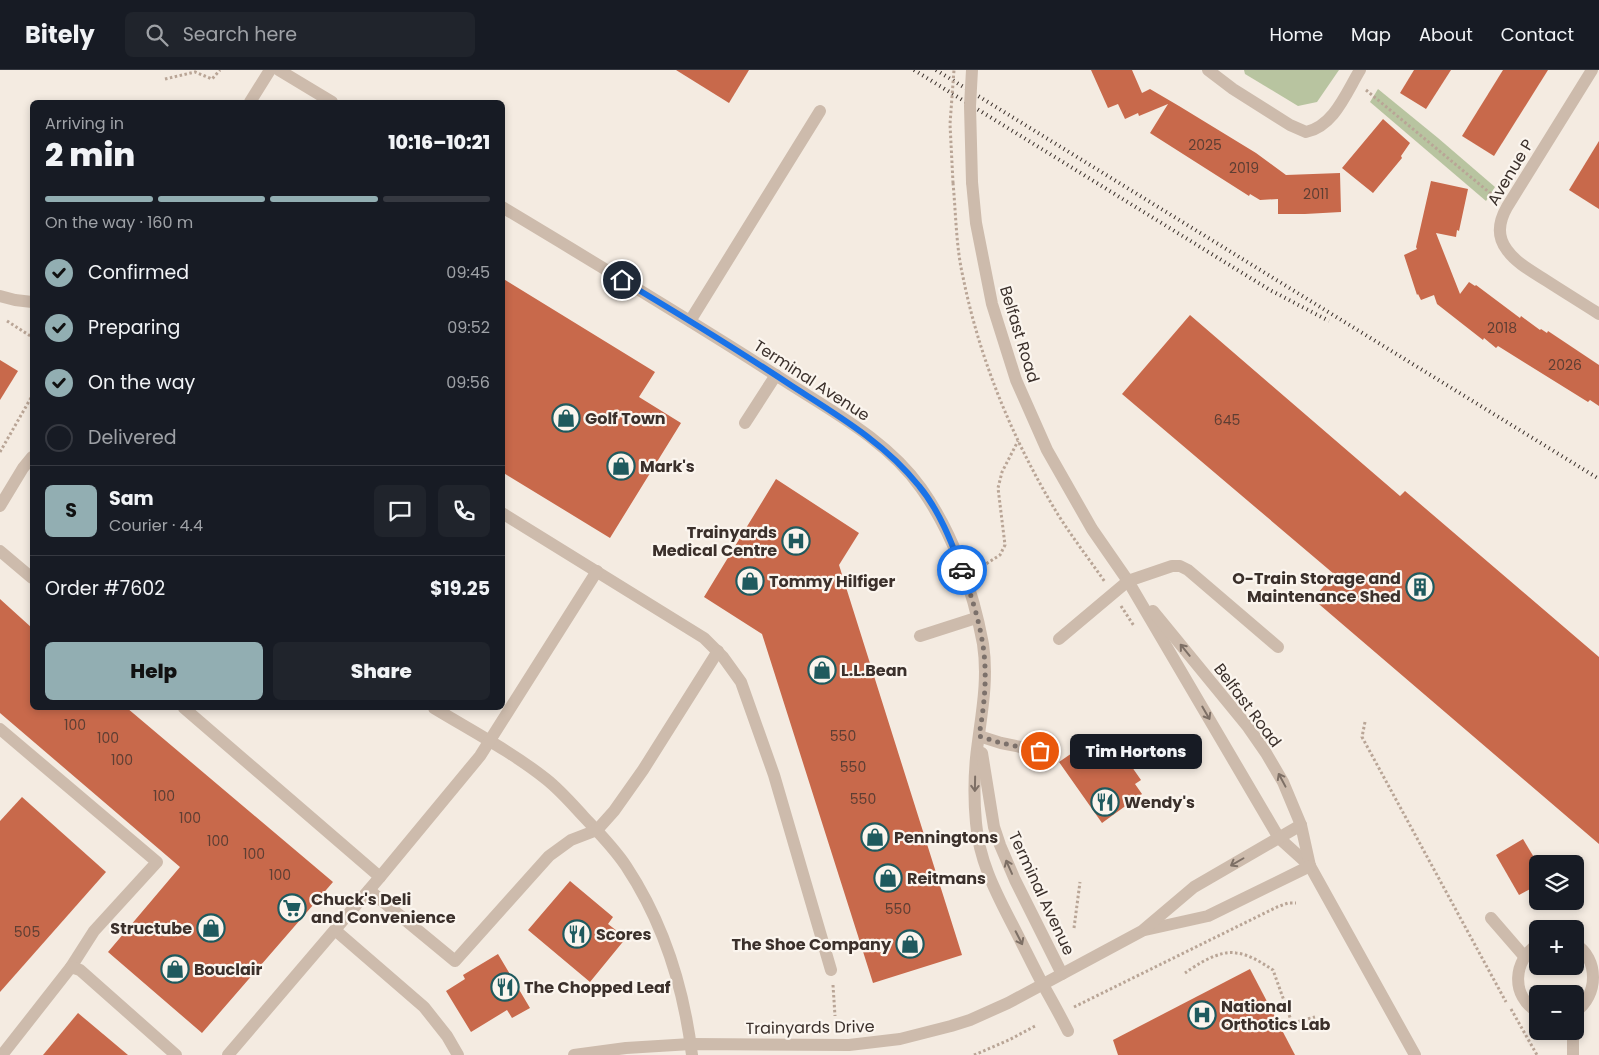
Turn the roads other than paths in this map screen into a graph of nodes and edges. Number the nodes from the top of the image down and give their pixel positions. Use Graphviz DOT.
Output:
graph roads {
  1 [pos="270,70"];
  2 [pos="279,70"];
  3 [pos="972,70"];
  4 [pos="1208,70"];
  5 [pos="1592,70"];
  6 [pos="1357,75"];
  7 [pos="251,100"];
  8 [pos="329,100"];
  9 [pos="820,111"];
  10 [pos="505,209"];
  11 [pos="0,296"];
  12 [pos="30,302"];
  13 [pos="1599,314"];
  14 [pos="690,321"];
  15 [pos="776,375"];
  16 [pos="745,423"];
  17 [pos="30,459"];
  18 [pos="0,506"];
  19 [pos="505,515"];
  20 [pos="0,552"];
  21 [pos="597,571"];
  22 [pos="30,576"];
  23 [pos="1128,580"];
  24 [pos="976,618"];
  25 [pos="920,636"];
  26 [pos="1059,639"];
  27 [pos="1278,647"];
  28 [pos="718,651"];
  29 [pos="186,710"];
  30 [pos="437,710"];
  31 [pos="0,729"];
  32 [pos="979,736"];
  33 [pos="491,741"];
  34 [pos="1040,751"];
  35 [pos="1302,825"];
  36 [pos="597,830"];
  37 [pos="1279,838"];
  38 [pos="1310,866"];
  39 [pos="380,877"];
  40 [pos="369,890"];
  41 [pos="1491,918"];
  42 [pos="335,930"];
  43 [pos="1142,931"];
  44 [pos="1584,951"];
  45 [pos="1529,952"];
  46 [pos="1524,956"];
  47 [pos="71,967"];
  48 [pos="830,970"];
  49 [pos="1062,974"];
  50 [pos="1043,984"];
  51 [pos="1584,1004"];
  52 [pos="1529,1005"];
  53 [pos="1068,1031"];
  54 [pos="1573,1040"];
  55 [pos="692,1050"];
  56 [pos="2,1055"];
  57 [pos="176,1055"];
  58 [pos="228,1055"];
  59 [pos="458,1055"];
  60 [pos="574,1055"];
  61 [pos="1415,1055"];
  62 [pos="1572,1055"];
  1 -- 7 [label="street"];
  2 -- 8 [label="street"];
  3 -- 23 [label="street, Belfast Road, bridge"];
  4 -- 6 [label="street"];
  5 -- 13 [label="street, Avenue P"];
  9 -- 14 [label="street"];
  10 -- 14 [label="street, Terminal Avenue"];
  11 -- 12 [label="street"];
  14 -- 15 [label="street, Terminal Avenue"];
  15 -- 16 [label="street"];
  15 -- 24 [label="street, Terminal Avenue"];
  17 -- 18 [label="street"];
  19 -- 21 [label="street"];
  20 -- 22 [label="street"];
  21 -- 28 [label="street"];
  21 -- 33 [label="street"];
  23 -- 26 [label="street"];
  23 -- 27 [label="street"];
  35 -- 23 [label="street, Belfast Road, one-way"];
  23 -- 37 [label="street, Belfast Road, one-way"];
  24 -- 25 [label="street"];
  24 -- 32 [label="street, Terminal Avenue"];
  28 -- 36 [label="street"];
  28 -- 48 [label="street"];
  29 -- 39 [label="street"];
  30 -- 33 [label="street"];
  31 -- 47 [label="street"];
  32 -- 34 [label="street"];
  49 -- 32 [label="street, Terminal Avenue, one-way"];
  32 -- 50 [label="street, Terminal Avenue, one-way"];
  33 -- 36 [label="street"];
  33 -- 39 [label="street"];
  35 -- 37 [label="street, Trainyards Drive"];
  35 -- 38 [label="street, Belfast Road"];
  36 -- 40 [label="street"];
  36 -- 55 [label="street"];
  37 -- 38 [label="street, Belfast Road"];
  37 -- 43 [label="street, Trainyards Drive, one-way"];
  38 -- 43 [label="street, Trainyards Drive"];
  38 -- 61 [label="street, Belfast Road"];
  39 -- 40 [label="street"];
  40 -- 42 [label="street"];
  41 -- 46 [label="street"];
  42 -- 58 [label="street"];
  42 -- 59 [label="street"];
  43 -- 49 [label="street, Trainyards Drive"];
  44 -- 51 [label="street"];
  45 -- 46 [label="street"];
  46 -- 52 [label="street"];
  47 -- 56 [label="street"];
  47 -- 57 [label="street"];
  49 -- 50 [label="street, Trainyards Drive"];
  50 -- 53 [label="street, Terminal Avenue"];
  50 -- 55 [label="street, Trainyards Drive"];
  54 -- 62 [label="street"];
  55 -- 60 [label="street, Trainyards Drive"];
}
